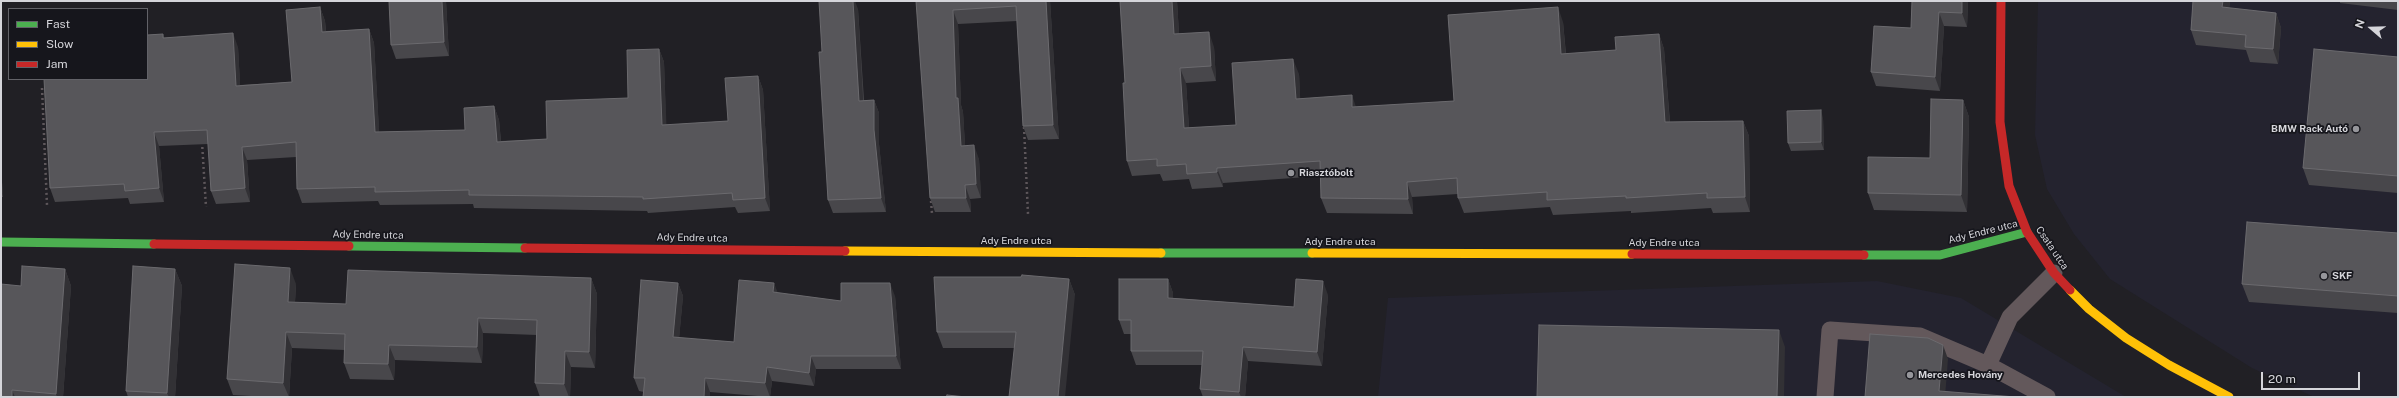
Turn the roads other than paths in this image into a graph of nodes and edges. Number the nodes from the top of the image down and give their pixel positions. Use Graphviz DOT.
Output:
graph roads {
  1 [pos="2001,1"];
  2 [pos="2028,232"];
  3 [pos="1,242"];
  4 [pos="2054,273"];
  5 [pos="1988,365"];
  6 [pos="1825,397"];
  7 [pos="2047,397"];
  8 [pos="2229,397"];
  1 -- 2 [label="street, Csata utca"];
  2 -- 3 [label="street, Ady Endre utca"];
  2 -- 4 [label="street, Csata utca"];
  4 -- 5 [label="lane"];
  4 -- 8 [label="street, Csata utca"];
  5 -- 6 [label="lane"];
  5 -- 7 [label="lane"];
}
